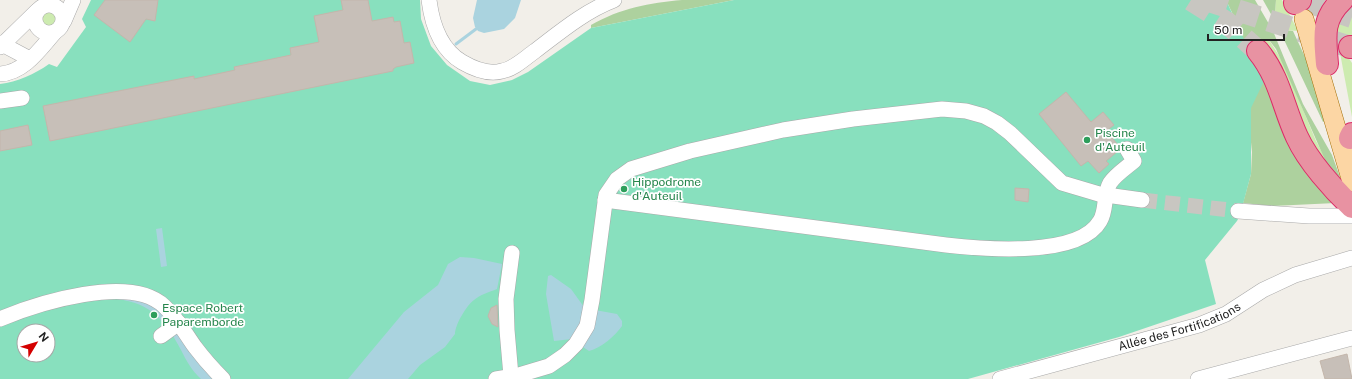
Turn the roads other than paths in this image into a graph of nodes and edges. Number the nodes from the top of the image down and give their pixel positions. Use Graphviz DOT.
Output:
graph roads {
  1 [pos="73,0"];
  2 [pos="429,0"];
  3 [pos="614,0"];
  4 [pos="1342,0"];
  5 [pos="44,5"];
  6 [pos="1298,5"];
  7 [pos="60,27"];
  8 [pos="1,44"];
  9 [pos="1258,51"];
  10 [pos="30,59"];
  11 [pos="1327,64"];
  12 [pos="0,74"];
  13 [pos="22,98"];
  14 [pos="0,101"];
  15 [pos="1351,139"];
  16 [pos="1127,150"];
  17 [pos="1352,182"];
  18 [pos="1106,194"];
  19 [pos="605,200"];
  20 [pos="1142,200"];
  21 [pos="1352,207"];
  22 [pos="1238,211"];
  23 [pos="1352,216"];
  24 [pos="512,253"];
  25 [pos="1352,258"];
  26 [pos="0,319"];
  27 [pos="179,322"];
  28 [pos="161,336"];
  29 [pos="1352,338"];
  30 [pos="512,376"];
  31 [pos="223,379"];
  32 [pos="496,379"];
  33 [pos="1000,379"];
  34 [pos="1198,379"];
  1 -- 7 [label="street"];
  2 -- 3 [label="street"];
  4 -- 11 [label="highway"];
  5 -- 7 [label="street"];
  5 -- 7 [label="street"];
  5 -- 8 [label="street"];
  6 -- 11 [label="main road"];
  6 -- 17 [label="main road"];
  7 -- 10 [label="street"];
  8 -- 10 [label="street"];
  9 -- 21 [label="highway"];
  10 -- 12 [label="street"];
  11 -- 15 [label="main road"];
  13 -- 14 [label="street"];
  16 -- 18 [label="street"];
  18 -- 19 [label="street"];
  18 -- 19 [label="street"];
  18 -- 20 [label="street"];
  19 -- 30 [label="street"];
  22 -- 23 [label="street"];
  24 -- 30 [label="street"];
  25 -- 33 [label="street, Allée des Fortifications"];
  26 -- 27 [label="street"];
  27 -- 28 [label="street"];
  27 -- 31 [label="street"];
  29 -- 34 [label="street"];
  30 -- 32 [label="street"];
}
